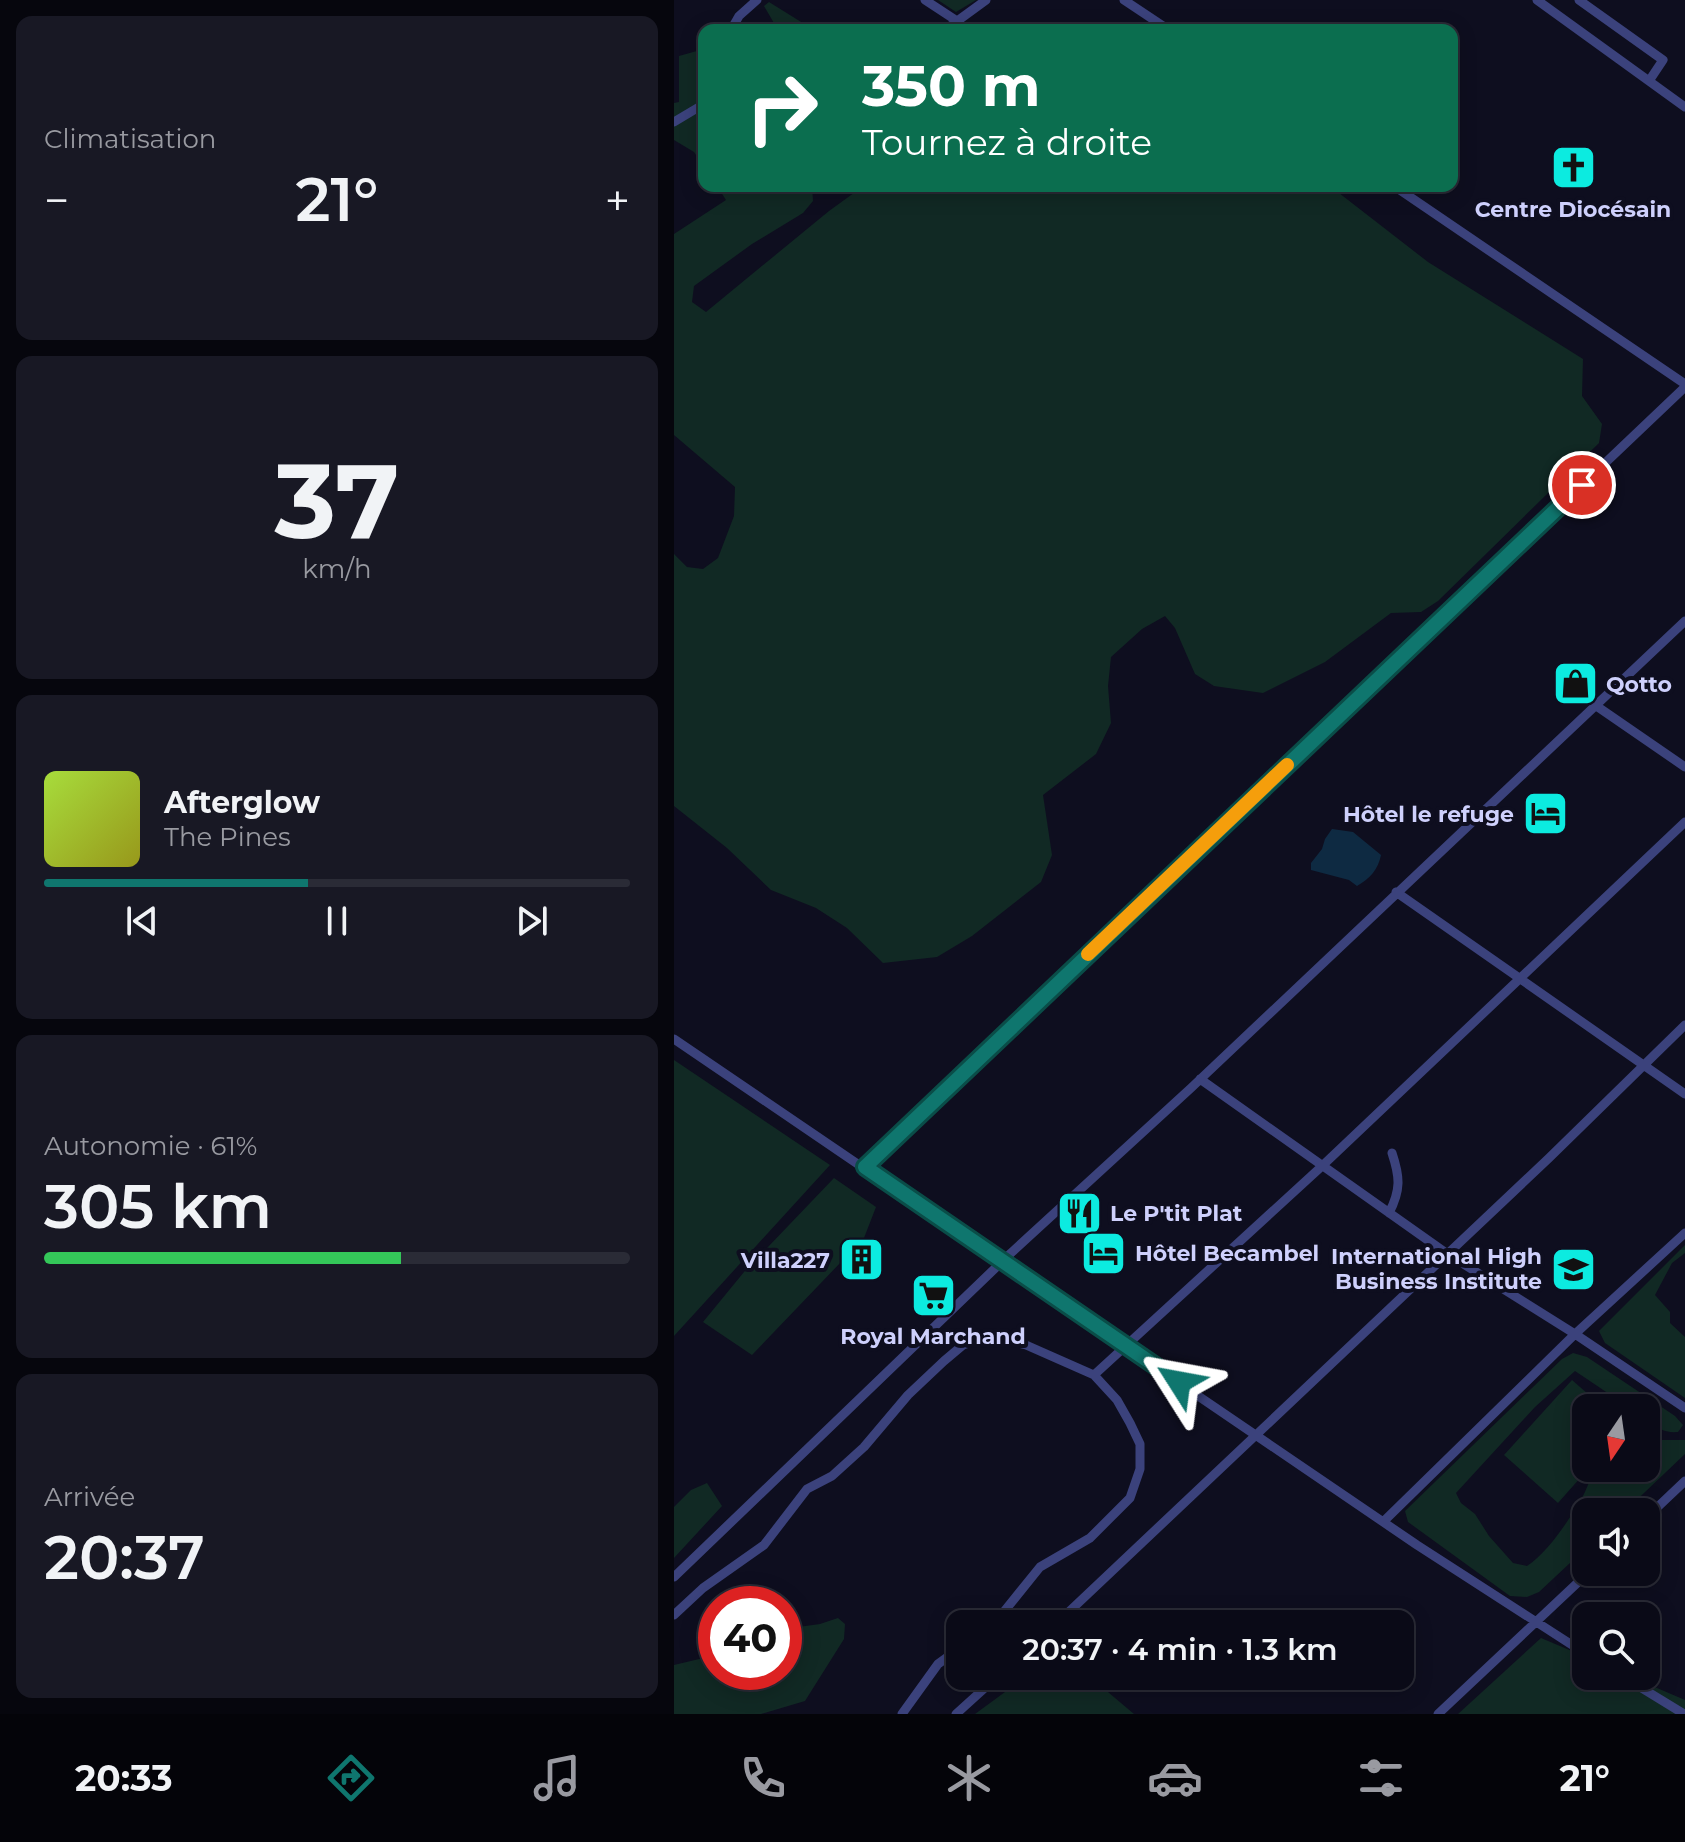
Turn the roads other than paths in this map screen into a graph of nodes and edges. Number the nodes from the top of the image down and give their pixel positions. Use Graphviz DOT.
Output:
graph roads {
  1 [pos="757,0"];
  2 [pos="925,0"];
  3 [pos="986,0"];
  4 [pos="1124,0"];
  5 [pos="1537,0"];
  6 [pos="1579,0"];
  7 [pos="957,21"];
  8 [pos="734,24"];
  9 [pos="953,24"];
  10 [pos="1160,24"];
  11 [pos="1649,81"];
  12 [pos="1685,107"];
  13 [pos="698,108"];
  14 [pos="674,122"];
  15 [pos="1403,192"];
  16 [pos="1685,385"];
  17 [pos="1685,621"];
  18 [pos="1595,705"];
  19 [pos="1685,767"];
  20 [pos="1685,822"];
  21 [pos="1396,892"];
  22 [pos="1518,979"];
  23 [pos="1685,1025"];
  24 [pos="674,1039"];
  25 [pos="1642,1065"];
  26 [pos="1200,1079"];
  27 [pos="1685,1094"];
  28 [pos="1392,1153"];
  29 [pos="865,1167"];
  30 [pos="1321,1167"];
  31 [pos="1389,1213"];
  32 [pos="1685,1233"];
  33 [pos="1446,1253"];
  34 [pos="1003,1261"];
  35 [pos="1575,1334"];
  36 [pos="1127,1347"];
  37 [pos="1094,1375"];
  38 [pos="1685,1408"];
  39 [pos="1257,1435"];
  40 [pos="1685,1481"];
  41 [pos="1660,1505"];
  42 [pos="1384,1521"];
  43 [pos="674,1577"];
  44 [pos="1574,1586"];
  45 [pos="1005,1610"];
  46 [pos="1071,1610"];
  47 [pos="674,1615"];
  48 [pos="1535,1623"];
  49 [pos="1572,1645"];
  50 [pos="946,1658"];
  51 [pos="983,1690"];
  52 [pos="1645,1690"];
  53 [pos="902,1714"];
  54 [pos="956,1714"];
  55 [pos="1438,1714"];
  56 [pos="1684,1714"];
  1 -- 8 [label="street"];
  2 -- 7 [label="street"];
  3 -- 7 [label="street"];
  4 -- 10 [label="street"];
  5 -- 11 [label="street"];
  6 -- 11 [label="street"];
  7 -- 9 [label="street"];
  11 -- 12 [label="street"];
  13 -- 14 [label="street"];
  15 -- 16 [label="street"];
  16 -- 29 [label="street"];
  17 -- 18 [label="street"];
  18 -- 19 [label="street"];
  18 -- 21 [label="street"];
  20 -- 22 [label="street"];
  21 -- 22 [label="street"];
  21 -- 26 [label="street"];
  22 -- 25 [label="street"];
  22 -- 30 [label="street"];
  23 -- 25 [label="street"];
  24 -- 29 [label="street"];
  25 -- 27 [label="street"];
  25 -- 33 [label="street"];
  26 -- 30 [label="street"];
  26 -- 34 [label="street"];
  28 -- 31 [label="street"];
  29 -- 34 [label="street"];
  30 -- 31 [label="street"];
  30 -- 36 [label="street"];
  31 -- 33 [label="street"];
  32 -- 35 [label="street"];
  33 -- 35 [label="street"];
  33 -- 39 [label="street"];
  34 -- 36 [label="street"];
  34 -- 43 [label="street"];
  35 -- 38 [label="street"];
  35 -- 42 [label="street"];
  36 -- 37 [label="street"];
  36 -- 39 [label="street"];
  37 -- 45 [label="street"];
  37 -- 47 [label="street"];
  39 -- 42 [label="street"];
  39 -- 46 [label="street"];
  40 -- 41 [label="street"];
  42 -- 48 [label="street"];
  44 -- 48 [label="street"];
  48 -- 49 [label="street"];
  48 -- 55 [label="street"];
  50 -- 53 [label="street"];
  51 -- 54 [label="street"];
  52 -- 56 [label="street"];
}
